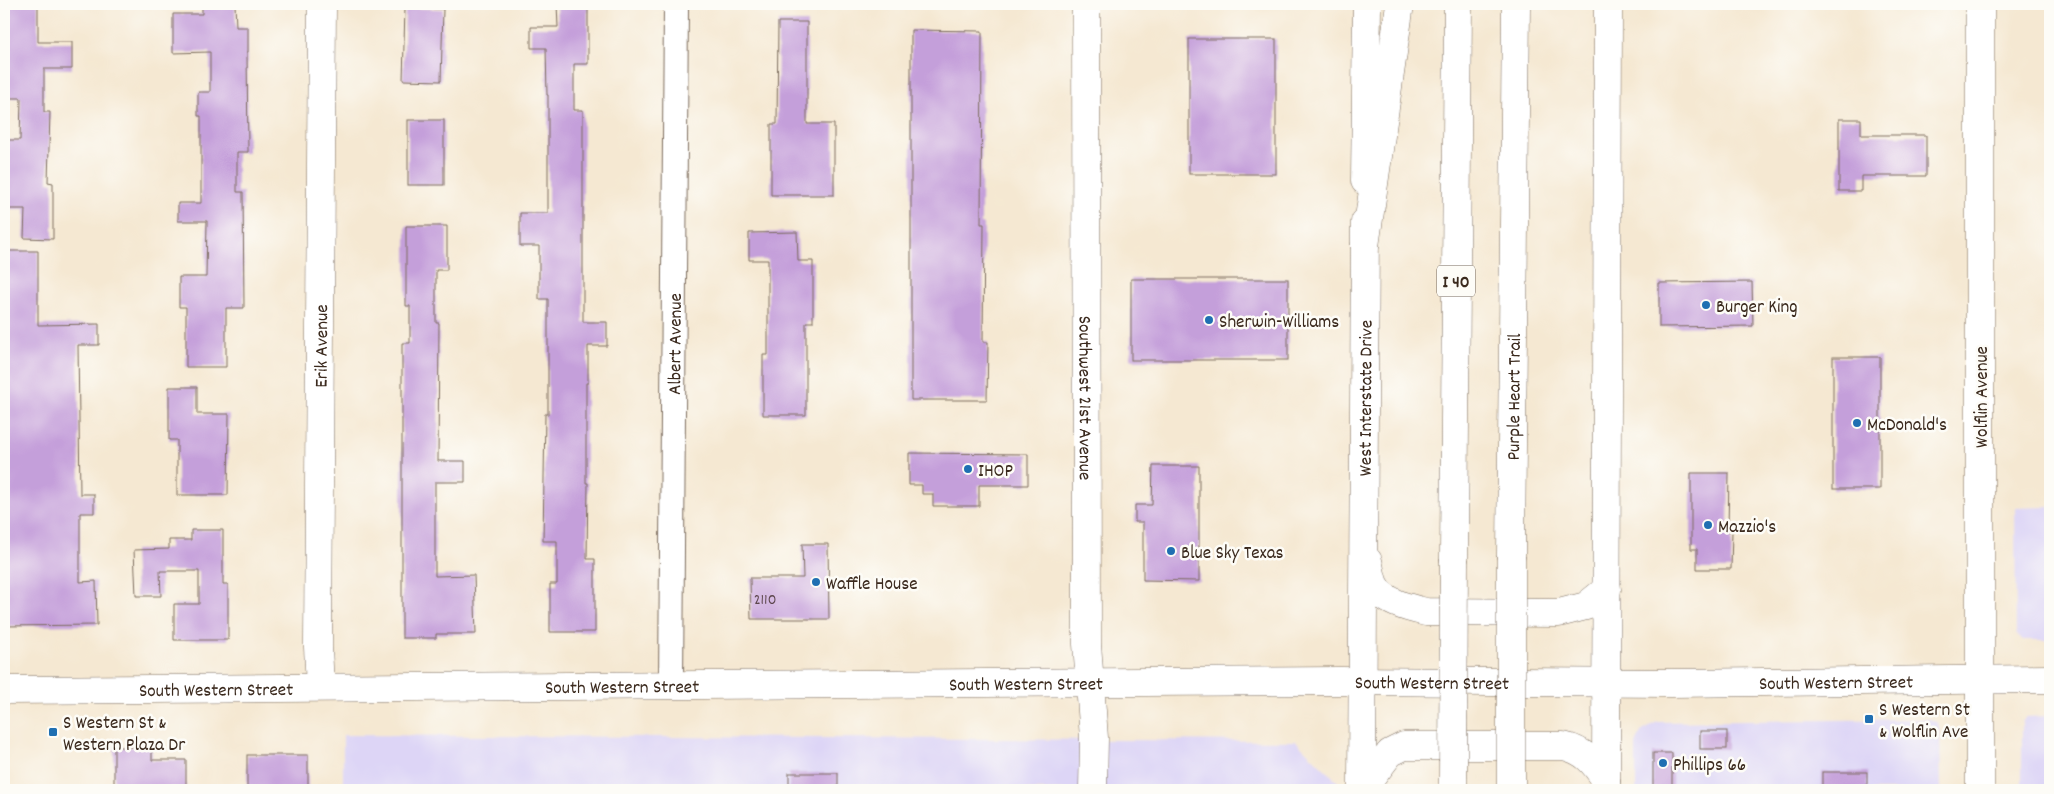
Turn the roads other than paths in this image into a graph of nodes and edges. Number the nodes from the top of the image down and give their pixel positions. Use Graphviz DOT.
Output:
graph roads {
  1 [pos="322,4"];
  2 [pos="676,4"];
  3 [pos="1086,4"];
  4 [pos="1367,4"];
  5 [pos="1400,4"];
  6 [pos="1458,4"];
  7 [pos="1516,4"];
  8 [pos="1608,4"];
  9 [pos="1980,6"];
  10 [pos="1365,246"];
  11 [pos="1363,540"];
  12 [pos="1607,588"];
  13 [pos="1980,679"];
  14 [pos="2050,679"];
  15 [pos="1362,681"];
  16 [pos="1090,682"];
  17 [pos="1607,682"];
  18 [pos="671,685"];
  19 [pos="320,687"];
  20 [pos="4,690"];
  21 [pos="1606,786"];
  22 [pos="1453,787"];
  23 [pos="1511,788"];
  24 [pos="1093,790"];
  25 [pos="1362,790"];
  26 [pos="1980,790"];
  1 -- 19 [label="main road, Erik Avenue"];
  2 -- 18 [label="street, Albert Avenue"];
  3 -- 16 [label="main road, Southwest 21st Avenue"];
  4 -- 10 [label="main road, West Interstate Drive"];
  5 -- 10 [label="main road"];
  6 -- 22 [label="main road, I 40, bridge"];
  7 -- 23 [label="main road, Purple Heart Trail, bridge"];
  8 -- 12 [label="main road"];
  9 -- 13 [label="main road, Wolflin Avenue"];
  10 -- 11 [label="main road, West Interstate Drive"];
  11 -- 12 [label="main road"];
  11 -- 15 [label="main road, West Interstate Drive"];
  12 -- 17 [label="main road"];
  13 -- 14 [label="main road, South Western Street"];
  13 -- 17 [label="main road, South Western Street"];
  13 -- 26 [label="main road, Wolflin Avenue"];
  15 -- 16 [label="main road, South Western Street"];
  15 -- 17 [label="main road, South Western Street"];
  15 -- 25 [label="main road, West Interstate Drive"];
  16 -- 18 [label="main road, South Western Street"];
  16 -- 24 [label="main road, Southwest 21st Avenue"];
  17 -- 21 [label="main road"];
  18 -- 19 [label="main road, South Western Street"];
  19 -- 20 [label="main road, South Western Street"];
  21 -- 25 [label="main road"];
}
